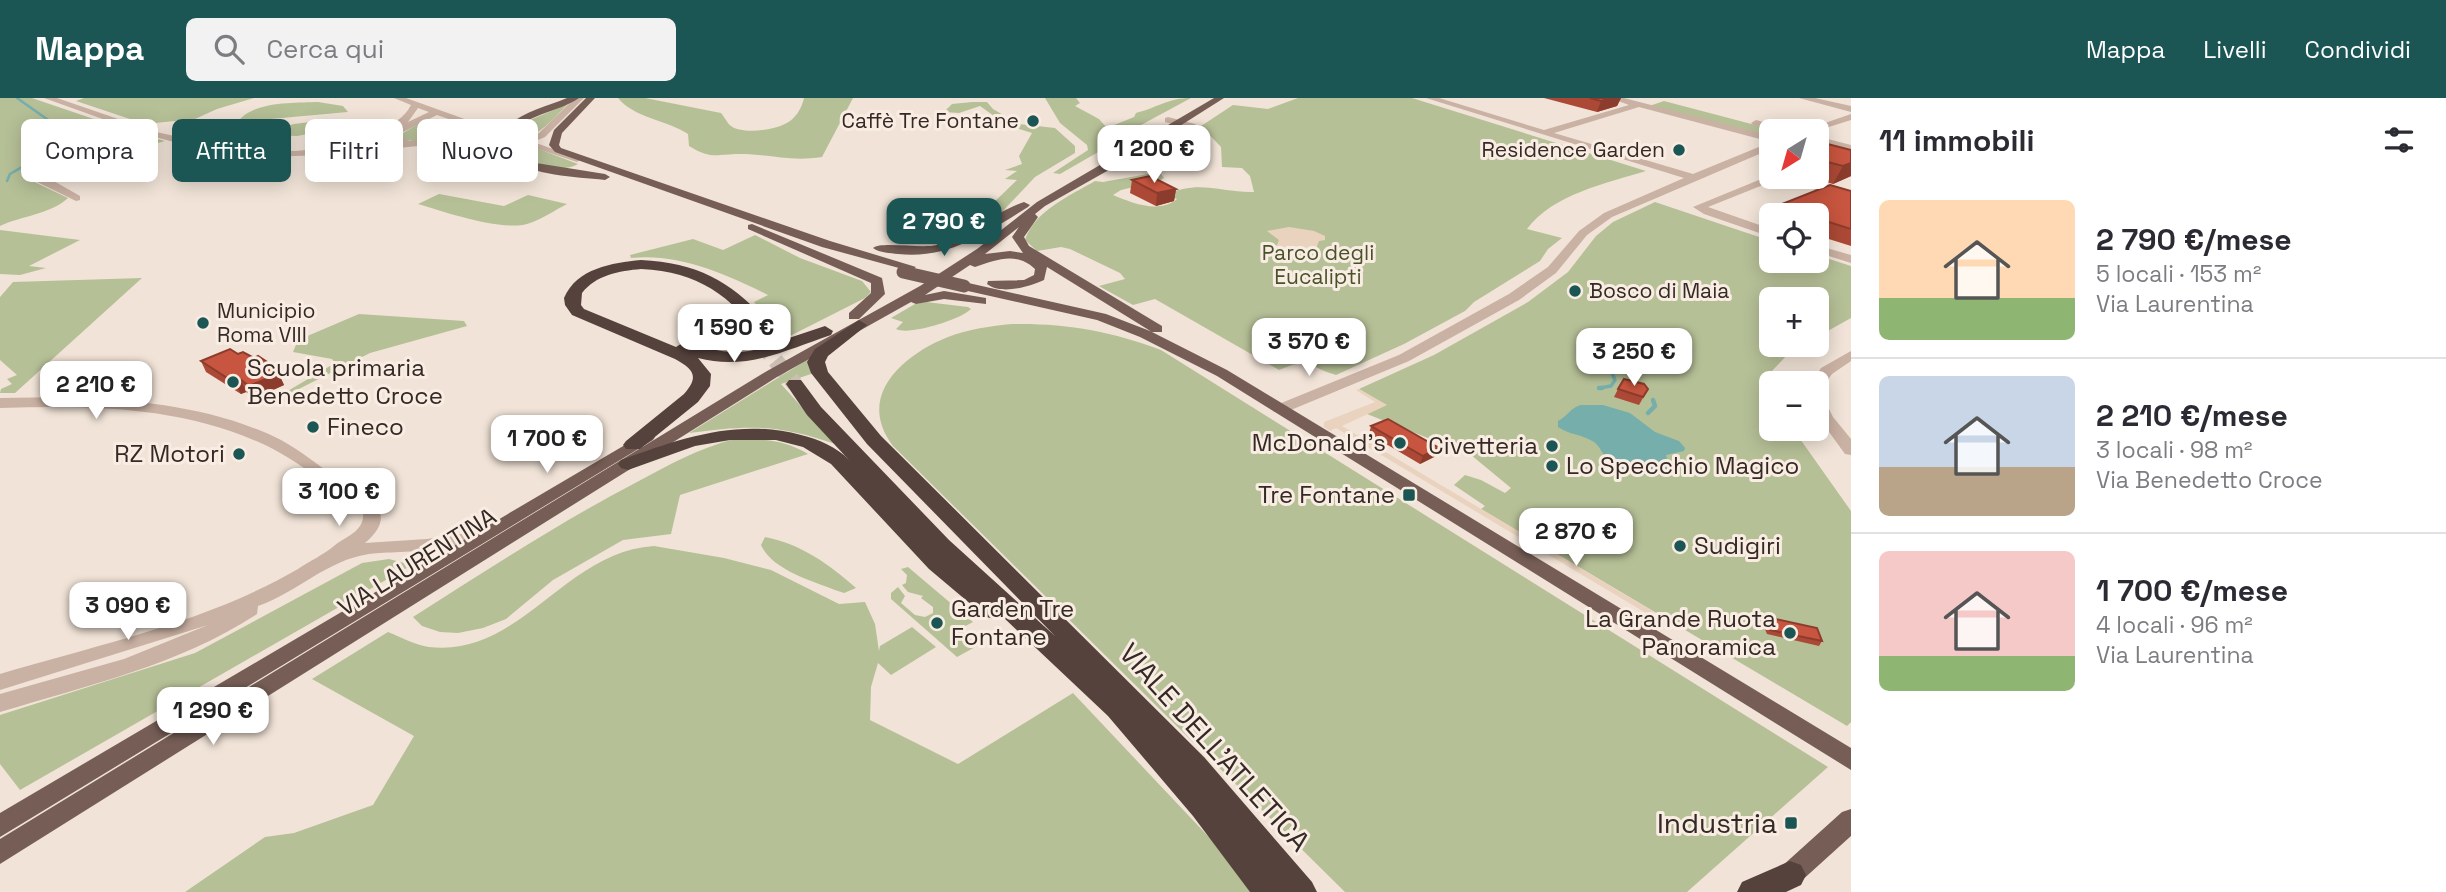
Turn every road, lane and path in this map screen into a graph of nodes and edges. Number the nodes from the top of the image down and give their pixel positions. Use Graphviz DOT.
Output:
graph roads {
  1 [pos="48,98"];
  2 [pos="397,98"];
  3 [pos="578,98"];
  4 [pos="591,98"];
  5 [pos="1206,98"];
  6 [pos="1220,98"];
  7 [pos="1430,98"];
  8 [pos="1614,98"];
  9 [pos="1659,98"];
  10 [pos="1803,98"];
  11 [pos="415,104"];
  12 [pos="1639,104"];
  13 [pos="1851,109"];
  14 [pos="437,111"];
  15 [pos="1851,117"];
  16 [pos="111,119"];
  17 [pos="423,119"];
  18 [pos="460,119"];
  19 [pos="527,119"];
  20 [pos="1745,120"];
  21 [pos="1174,121"];
  22 [pos="417,122"];
  23 [pos="1759,124"];
  24 [pos="1829,124"];
  25 [pos="1192,126"];
  26 [pos="1543,133"];
  27 [pos="1759,136"];
  28 [pos="538,137"];
  29 [pos="1829,142"];
  30 [pos="415,145"];
  31 [pos="538,147"];
  32 [pos="1851,148"];
  33 [pos="1759,150"];
  34 [pos="291,153"];
  35 [pos="291,154"];
  36 [pos="577,159"];
  37 [pos="591,163"];
  38 [pos="1731,163"];
  39 [pos="538,166"];
  40 [pos="1759,171"];
  41 [pos="572,172"];
  42 [pos="1759,174"];
  43 [pos="1694,178"];
  44 [pos="46,182"];
  45 [pos="1823,189"];
  46 [pos="679,196"];
  47 [pos="1851,197"];
  48 [pos="76,198"];
  49 [pos="1048,199"];
  50 [pos="1024,205"];
  51 [pos="739,221"];
  52 [pos="1759,229"];
  53 [pos="790,230"];
  54 [pos="1829,252"];
  55 [pos="1851,259"];
  56 [pos="907,270"];
  57 [pos="967,284"];
  58 [pos="925,289"];
  59 [pos="889,308"];
  60 [pos="857,320"];
  61 [pos="825,331"];
  62 [pos="1169,342"];
  63 [pos="1850,356"];
  64 [pos="1826,371"];
  65 [pos="802,382"];
  66 [pos="0,402"];
  67 [pos="1280,409"];
  68 [pos="1829,422"];
  69 [pos="1851,450"];
  70 [pos="630,454"];
  71 [pos="481,537"];
  72 [pos="335,555"];
  73 [pos="266,596"];
  74 [pos="1079,660"];
  75 [pos="0,682"];
  76 [pos="0,703"];
  77 [pos="1851,760"];
  78 [pos="1851,820"];
  79 [pos="5,841"];
  80 [pos="1785,884"];
  81 [pos="1269,892"];
  82 [pos="1301,892"];
  83 [pos="1754,892"];
  1 -- 16 [label="street"];
  2 -- 11 [label="street"];
  3 -- 19 [label="main road"];
  3 -- 28 [label="street"];
  4 -- 36 [label="main road"];
  5 -- 21 [label="main road, VIA LAURENTINA"];
  6 -- 21 [label="main road, VIA LAURENTINA"];
  7 -- 26 [label="street"];
  8 -- 12 [label="street"];
  9 -- 12 [label="street"];
  10 -- 13 [label="street"];
  11 -- 14 [label="street"];
  11 -- 34 [label="street"];
  12 -- 26 [label="street"];
  12 -- 27 [label="street"];
  14 -- 17 [label="street"];
  14 -- 18 [label="street"];
  15 -- 24 [label="street"];
  20 -- 23 [label="street"];
  21 -- 25 [label="street"];
  21 -- 49 [label="main road, VIA LAURENTINA"];
  21 -- 50 [label="main road, VIA LAURENTINA"];
  22 -- 30 [label="street"];
  26 -- 43 [label="street"];
  29 -- 32 [label="street"];
  30 -- 35 [label="street"];
  31 -- 36 [label="street"];
  33 -- 38 [label="street"];
  36 -- 37 [label="main road"];
  37 -- 41 [label="street"];
  37 -- 46 [label="main road"];
  38 -- 40 [label="street"];
  38 -- 43 [label="street"];
  39 -- 41 [label="main road"];
  41 -- 46 [label="main road"];
  42 -- 52 [label="street"];
  43 -- 67 [label="street"];
  44 -- 48 [label="street"];
  45 -- 47 [label="street"];
  46 -- 51 [label="main road"];
  46 -- 53 [label="main road"];
  49 -- 58 [label="main road, VIA LAURENTINA"];
  49 -- 62 [label="main road"];
  50 -- 53 [label="main road"];
  50 -- 60 [label="main road, VIA LAURENTINA"];
  51 -- 56 [label="main road"];
  51 -- 60 [label="main road"];
  53 -- 56 [label="main road"];
  54 -- 55 [label="street"];
  56 -- 57 [label="main road, bridge"];
  57 -- 58 [label="main road"];
  57 -- 62 [label="main road"];
  58 -- 59 [label="main road, VIA LAURENTINA"];
  59 -- 60 [label="main road, VIA LAURENTINA"];
  59 -- 62 [label="main road"];
  60 -- 61 [label="main road, VIA LAURENTINA"];
  60 -- 70 [label="main road, VIA LAURENTINA"];
  60 -- 74 [label="highway"];
  61 -- 70 [label="main road, VIA LAURENTINA"];
  61 -- 70 [label="highway"];
  62 -- 67 [label="main road"];
  63 -- 64 [label="street"];
  65 -- 74 [label="highway"];
  66 -- 72 [label="street"];
  67 -- 77 [label="main road"];
  68 -- 69 [label="street"];
  70 -- 71 [label="main road, VIA LAURENTINA"];
  70 -- 74 [label="highway"];
  70 -- 79 [label="main road, VIA LAURENTINA"];
  71 -- 72 [label="street"];
  71 -- 79 [label="main road, VIA LAURENTINA"];
  72 -- 73 [label="street"];
  73 -- 75 [label="street"];
  73 -- 76 [label="street"];
  74 -- 81 [label="highway, VIALE DELL'ATLETICA"];
  74 -- 82 [label="highway, VIALE DELL'ATLETICA"];
  78 -- 80 [label="main road"];
  80 -- 83 [label="highway"];
}
